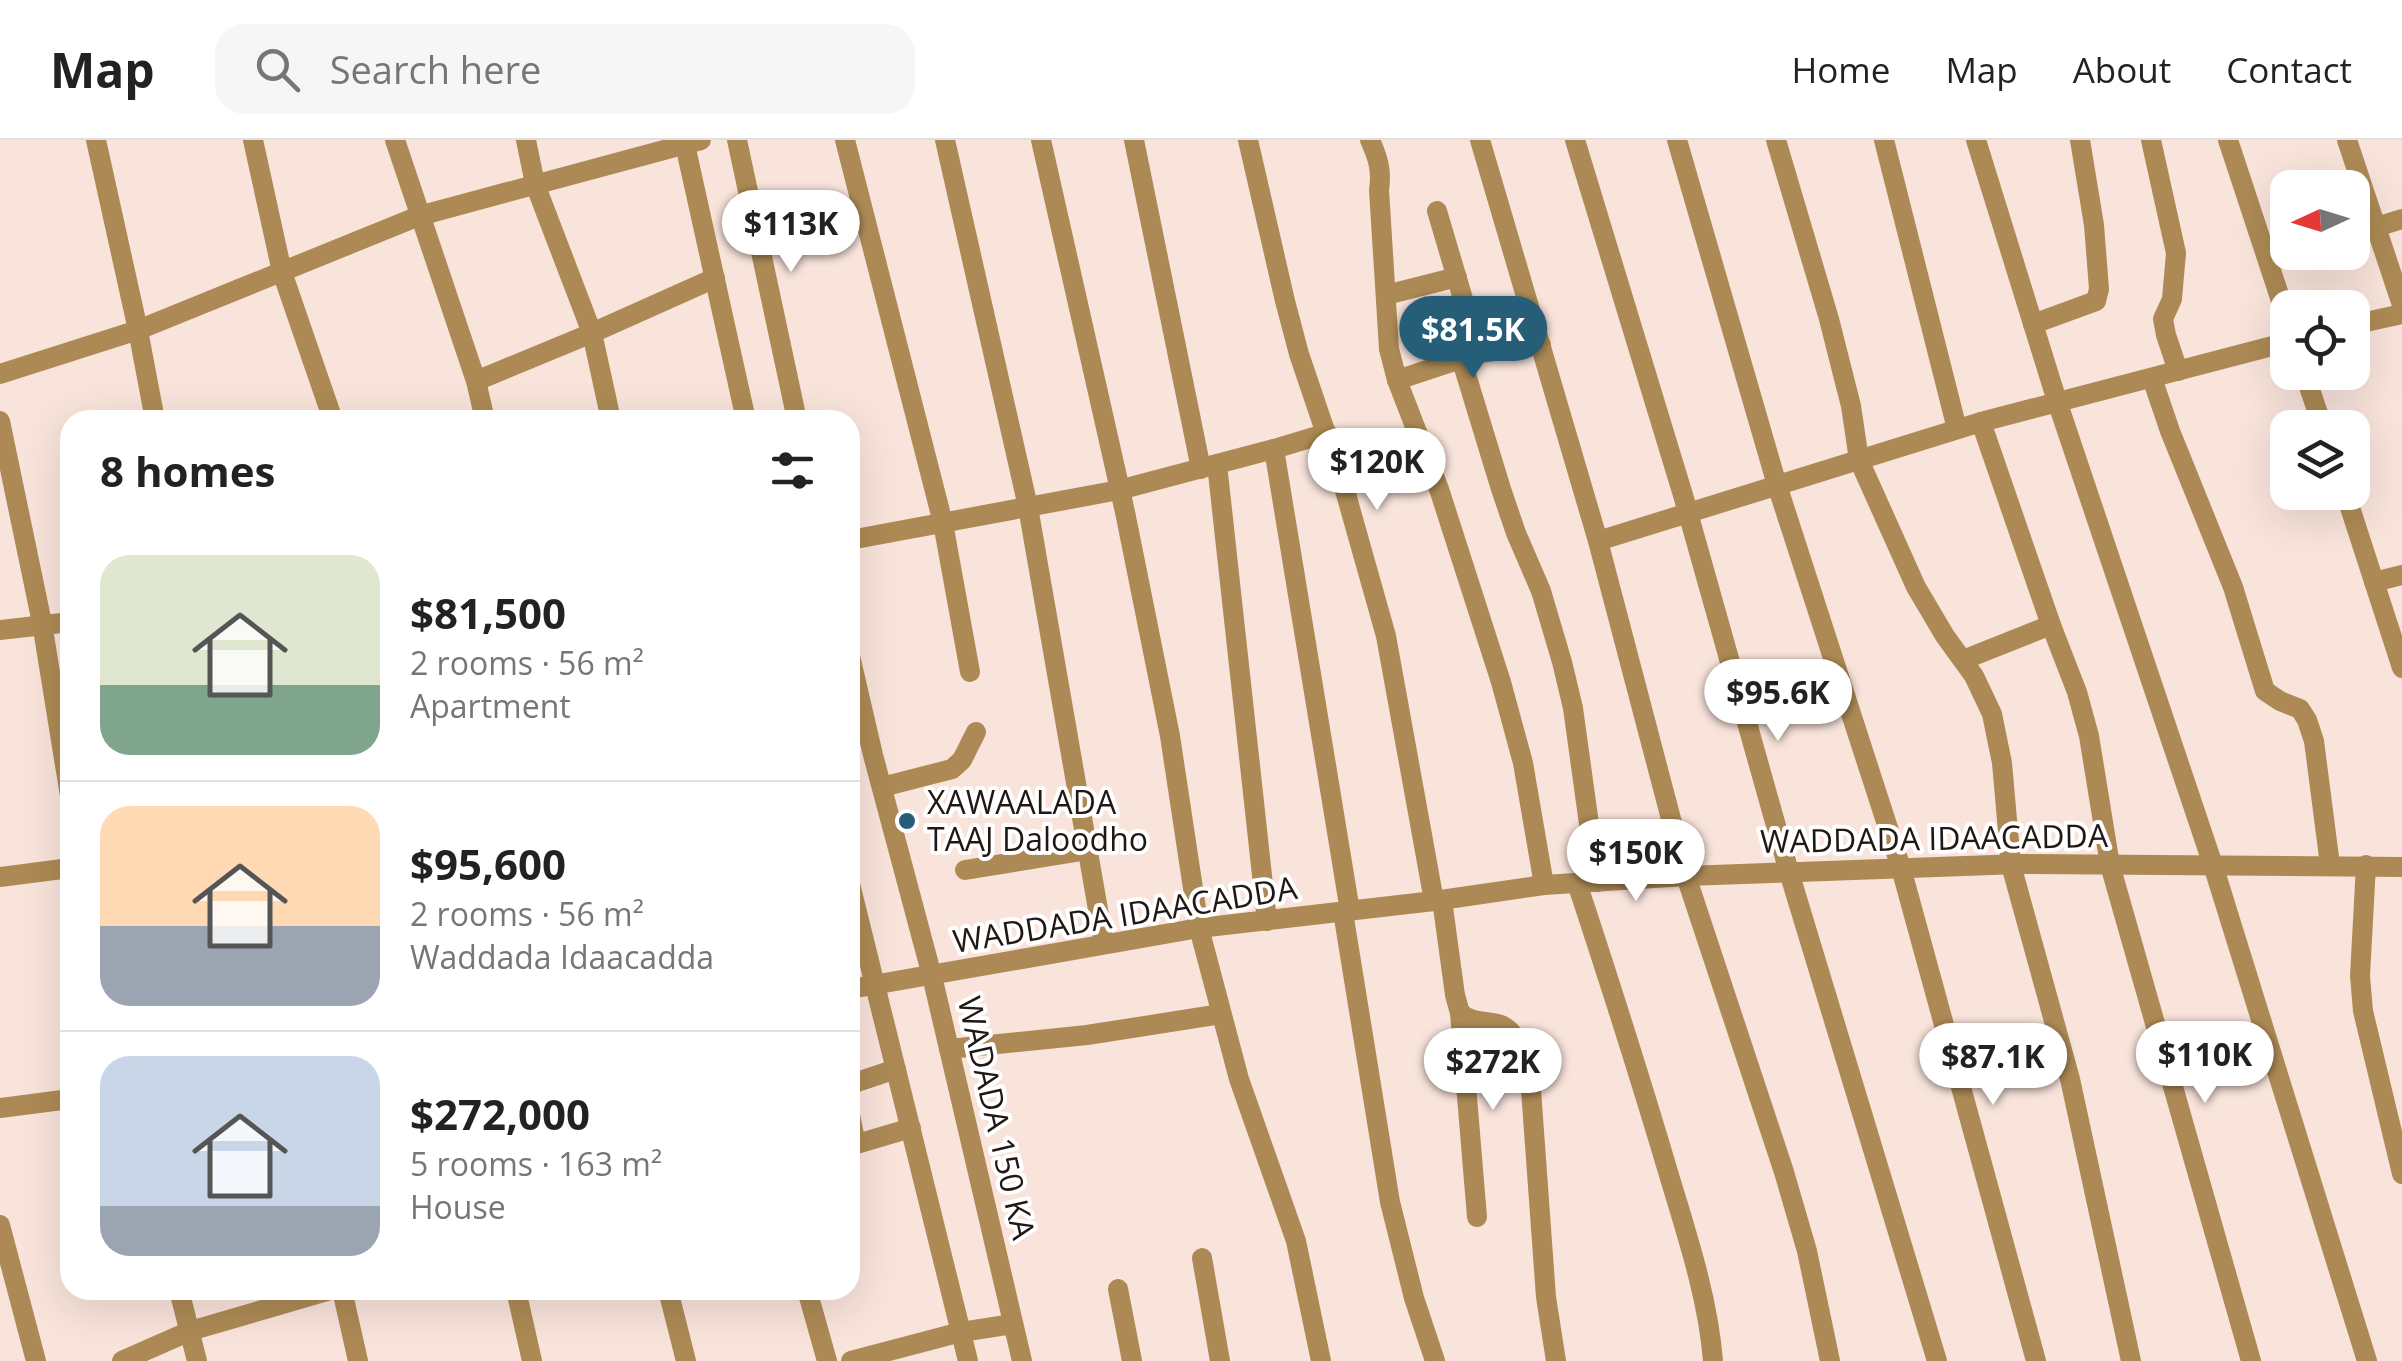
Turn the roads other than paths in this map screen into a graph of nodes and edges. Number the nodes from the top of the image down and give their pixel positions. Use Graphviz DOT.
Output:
graph roads {
  1 [pos="96,140"];
  2 [pos="254,140"];
  3 [pos="395,140"];
  4 [pos="526,140"];
  5 [pos="737,140"];
  6 [pos="845,140"];
  7 [pos="945,140"];
  8 [pos="1041,140"];
  9 [pos="1134,140"];
  10 [pos="1248,140"];
  11 [pos="1370,140"];
  12 [pos="1480,140"];
  13 [pos="1575,140"];
  14 [pos="1677,140"];
  15 [pos="1776,140"];
  16 [pos="1884,140"];
  17 [pos="1976,140"];
  18 [pos="2080,140"];
  19 [pos="2151,140"];
  20 [pos="2228,140"];
  21 [pos="2348,140"];
  22 [pos="690,141"];
  23 [pos="535,184"];
  24 [pos="1437,210"];
  25 [pos="419,216"];
  26 [pos="2402,219"];
  27 [pos="2376,227"];
  28 [pos="282,272"];
  29 [pos="1457,277"];
  30 [pos="715,278"];
  31 [pos="2277,290"];
  32 [pos="1386,295"];
  33 [pos="2402,304"];
  34 [pos="2402,314"];
  35 [pos="2370,321"];
  36 [pos="2033,324"];
  37 [pos="138,330"];
  38 [pos="592,333"];
  39 [pos="1541,345"];
  40 [pos="2270,347"];
  41 [pos="1470,356"];
  42 [pos="2178,371"];
  43 [pos="0,374"];
  44 [pos="2152,378"];
  45 [pos="1397,380"];
  46 [pos="476,381"];
  47 [pos="2057,401"];
  48 [pos="153,410"];
  49 [pos="329,410"];
  50 [pos="483,410"];
  51 [pos="610,410"];
  52 [pos="744,410"];
  53 [pos="795,410"];
  54 [pos="0,420"];
  55 [pos="1982,422"];
  56 [pos="1957,430"];
  57 [pos="1327,432"];
  58 [pos="1274,449"];
  59 [pos="1859,460"];
  60 [pos="1209,467"];
  61 [pos="1776,485"];
  62 [pos="1119,490"];
  63 [pos="1028,507"];
  64 [pos="2351,510"];
  65 [pos="1687,512"];
  66 [pos="943,523"];
  67 [pos="860,538"];
  68 [pos="1598,541"];
  69 [pos="2402,575"];
  70 [pos="2374,582"];
  71 [pos="60,623"];
  72 [pos="42,624"];
  73 [pos="2051,625"];
  74 [pos="0,630"];
  75 [pos="1963,660"];
  76 [pos="2402,668"];
  77 [pos="970,672"];
  78 [pos="860,699"];
  79 [pos="976,732"];
  80 [pos="60,735"];
  81 [pos="873,755"];
  82 [pos="860,758"];
  83 [pos="882,787"];
  84 [pos="1088,850"];
  85 [pos="2012,865"];
  86 [pos="2110,865"];
  87 [pos="2213,865"];
  88 [pos="2330,866"];
  89 [pos="2366,866"];
  90 [pos="2402,866"];
  91 [pos="1901,868"];
  92 [pos="60,869"];
  93 [pos="965,870"];
  94 [pos="1788,872"];
  95 [pos="0,876"];
  96 [pos="1686,876"];
  97 [pos="1587,882"];
  98 [pos="1544,885"];
  99 [pos="1438,900"];
  100 [pos="1346,911"];
  101 [pos="1267,920"];
  102 [pos="860,925"];
  103 [pos="1198,928"];
  104 [pos="1104,944"];
  105 [pos="932,976"];
  106 [pos="875,986"];
  107 [pos="860,988"];
  108 [pos="1222,1014"];
  109 [pos="1460,1014"];
  110 [pos="950,1050"];
  111 [pos="896,1069"];
  112 [pos="860,1081"];
  113 [pos="60,1099"];
  114 [pos="0,1108"];
  115 [pos="911,1128"];
  116 [pos="860,1143"];
  117 [pos="2402,1174"];
  118 [pos="1476,1216"];
  119 [pos="0,1229"];
  120 [pos="1202,1258"];
  121 [pos="1118,1289"];
  122 [pos="182,1300"];
  123 [pos="297,1300"];
  124 [pos="344,1300"];
  125 [pos="518,1300"];
  126 [pos="671,1300"];
  127 [pos="810,1300"];
  128 [pos="1013,1324"];
  129 [pos="190,1331"];
  130 [pos="961,1332"];
  131 [pos="36,1361"];
  132 [pos="122,1361"];
  133 [pos="197,1361"];
  134 [pos="358,1361"];
  135 [pos="532,1361"];
  136 [pos="686,1361"];
  137 [pos="827,1361"];
  138 [pos="851,1361"];
  139 [pos="968,1361"];
  140 [pos="1022,1361"];
  141 [pos="1132,1361"];
  142 [pos="1220,1361"];
  143 [pos="1321,1361"];
  144 [pos="1435,1361"];
  145 [pos="1556,1361"];
  146 [pos="1713,1361"];
  147 [pos="1830,1361"];
  148 [pos="1937,1361"];
  149 [pos="2036,1361"];
  150 [pos="2132,1361"];
  151 [pos="2251,1361"];
  152 [pos="2367,1361"];
  1 -- 37 [label="street"];
  2 -- 28 [label="street"];
  3 -- 25 [label="street"];
  4 -- 23 [label="street"];
  5 -- 53 [label="street"];
  6 -- 66 [label="street"];
  7 -- 63 [label="street"];
  8 -- 62 [label="street"];
  9 -- 60 [label="street"];
  10 -- 57 [label="street"];
  11 -- 32 [label="street"];
  12 -- 39 [label="street"];
  13 -- 65 [label="street"];
  14 -- 61 [label="street"];
  15 -- 59 [label="street"];
  16 -- 56 [label="street"];
  17 -- 36 [label="street"];
  18 -- 36 [label="street"];
  19 -- 42 [label="street"];
  20 -- 31 [label="street"];
  21 -- 27 [label="street"];
  22 -- 23 [label="street"];
  22 -- 30 [label="street"];
  23 -- 25 [label="street"];
  23 -- 38 [label="street"];
  24 -- 29 [label="street"];
  25 -- 28 [label="street"];
  25 -- 46 [label="street"];
  26 -- 27 [label="street"];
  27 -- 33 [label="street"];
  28 -- 37 [label="street"];
  28 -- 49 [label="street"];
  29 -- 32 [label="street"];
  29 -- 41 [label="street"];
  30 -- 38 [label="street"];
  30 -- 52 [label="street"];
  32 -- 45 [label="street"];
  34 -- 35 [label="street"];
  36 -- 47 [label="street"];
  37 -- 43 [label="street"];
  37 -- 48 [label="street"];
  38 -- 46 [label="street"];
  38 -- 51 [label="street"];
  39 -- 41 [label="street"];
  39 -- 68 [label="street"];
  40 -- 42 [label="street"];
  41 -- 45 [label="street"];
  41 -- 97 [label="street"];
  42 -- 44 [label="street"];
  44 -- 47 [label="street"];
  44 -- 88 [label="street"];
  45 -- 98 [label="street"];
  46 -- 50 [label="street"];
  47 -- 55 [label="street"];
  47 -- 87 [label="street"];
  54 -- 72 [label="street"];
  55 -- 56 [label="street"];
  55 -- 73 [label="street"];
  56 -- 59 [label="street"];
  57 -- 58 [label="street"];
  57 -- 99 [label="street"];
  58 -- 60 [label="street"];
  58 -- 100 [label="street"];
  59 -- 61 [label="street"];
  59 -- 75 [label="street"];
  60 -- 62 [label="street"];
  60 -- 101 [label="street"];
  61 -- 65 [label="street"];
  61 -- 91 [label="street"];
  62 -- 63 [label="street"];
  62 -- 103 [label="street"];
  63 -- 66 [label="street"];
  63 -- 84 [label="street"];
  64 -- 70 [label="street"];
  65 -- 68 [label="street"];
  65 -- 94 [label="street"];
  66 -- 67 [label="street"];
  66 -- 77 [label="street"];
  68 -- 96 [label="street"];
  69 -- 70 [label="street"];
  70 -- 76 [label="street"];
  71 -- 72 [label="street"];
  72 -- 74 [label="street"];
  72 -- 80 [label="street"];
  73 -- 75 [label="street"];
  73 -- 86 [label="street"];
  75 -- 85 [label="street"];
  78 -- 81 [label="street, WADADA 150 KA"];
  79 -- 83 [label="street"];
  81 -- 82 [label="street"];
  81 -- 83 [label="street, WADADA 150 KA"];
  83 -- 105 [label="street, WADADA 150 KA"];
  84 -- 93 [label="street"];
  84 -- 104 [label="street"];
  85 -- 86 [label="street, WADDADA IDAACADDA"];
  85 -- 91 [label="street, WADDADA IDAACADDA"];
  85 -- 150 [label="street"];
  86 -- 87 [label="street, WADDADA IDAACADDA"];
  86 -- 151 [label="street"];
  87 -- 88 [label="street, WADDADA IDAACADDA"];
  87 -- 152 [label="street"];
  88 -- 89 [label="street, WADDADA IDAACADDA"];
  89 -- 90 [label="street, WADDADA IDAACADDA"];
  89 -- 117 [label="street"];
  91 -- 94 [label="street, WADDADA IDAACADDA"];
  91 -- 149 [label="street"];
  92 -- 95 [label="street"];
  94 -- 96 [label="street, WADDADA IDAACADDA"];
  94 -- 148 [label="street"];
  96 -- 97 [label="street, WADDADA IDAACADDA"];
  96 -- 147 [label="street"];
  97 -- 98 [label="street, WADDADA IDAACADDA"];
  97 -- 146 [label="street"];
  98 -- 99 [label="street, WADDADA IDAACADDA"];
  99 -- 100 [label="street, WADDADA IDAACADDA"];
  99 -- 109 [label="street"];
  100 -- 101 [label="street, WADDADA IDAACADDA"];
  100 -- 144 [label="street"];
  101 -- 103 [label="street, WADDADA IDAACADDA"];
  102 -- 106 [label="street"];
  103 -- 104 [label="street, WADDADA IDAACADDA"];
  103 -- 108 [label="street"];
  104 -- 105 [label="street, WADDADA IDAACADDA"];
  105 -- 106 [label="street, WADDADA IDAACADDA"];
  105 -- 110 [label="street, WADADA 150 KA"];
  106 -- 107 [label="street, WADDADA IDAACADDA"];
  106 -- 111 [label="street"];
  108 -- 110 [label="street"];
  108 -- 143 [label="street"];
  109 -- 118 [label="street"];
  109 -- 145 [label="street"];
  110 -- 128 [label="street, WADADA 150 KA"];
  111 -- 112 [label="street"];
  111 -- 115 [label="street"];
  113 -- 114 [label="street"];
  115 -- 116 [label="street"];
  115 -- 130 [label="street"];
  119 -- 131 [label="street"];
  120 -- 142 [label="street"];
  121 -- 141 [label="street"];
  122 -- 129 [label="street"];
  123 -- 129 [label="street"];
  124 -- 134 [label="street"];
  125 -- 135 [label="street"];
  126 -- 136 [label="street"];
  127 -- 137 [label="street"];
  128 -- 130 [label="street"];
  128 -- 140 [label="street, WADADA 150 KA"];
  129 -- 132 [label="street"];
  129 -- 133 [label="street"];
  130 -- 138 [label="street"];
  130 -- 139 [label="street"];
}
